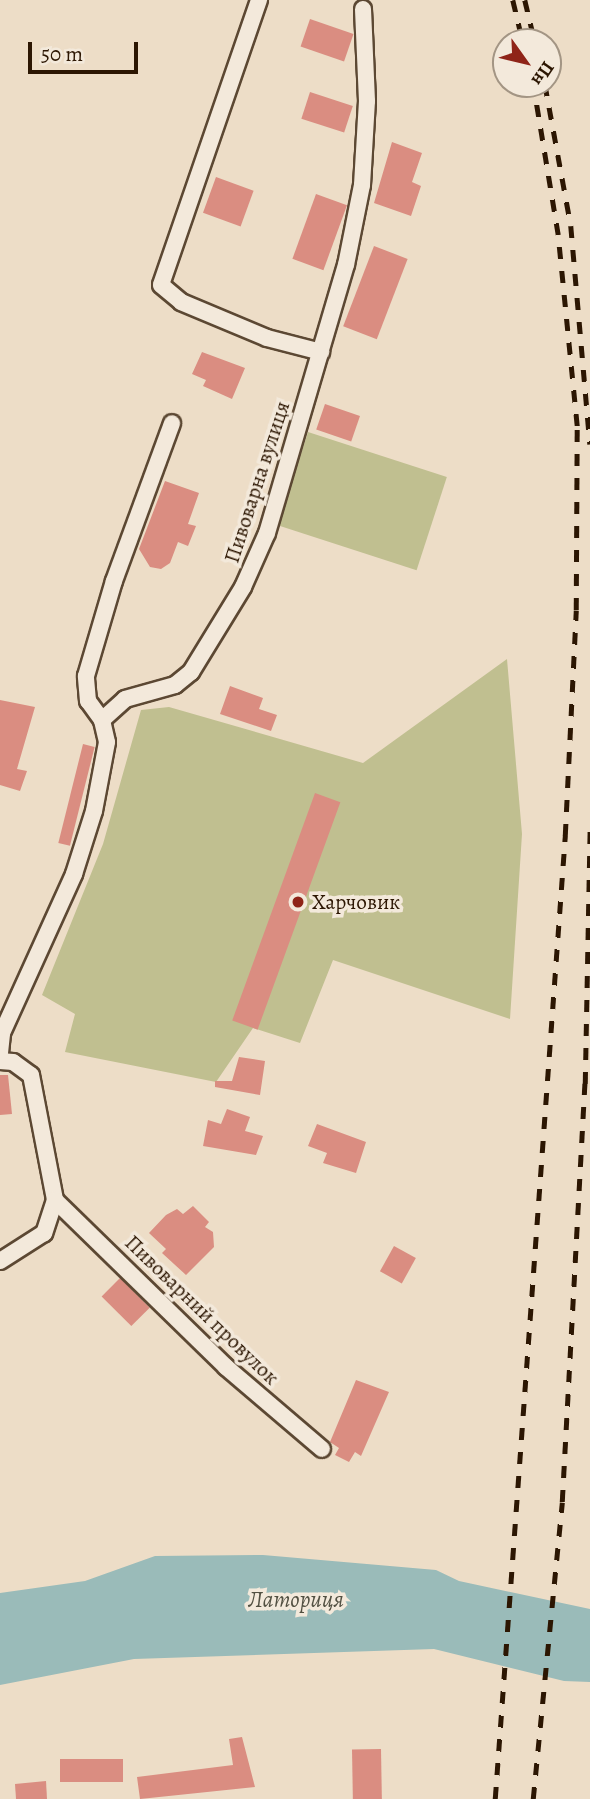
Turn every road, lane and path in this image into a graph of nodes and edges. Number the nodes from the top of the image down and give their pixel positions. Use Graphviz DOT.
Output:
graph roads {
  1 [pos="259,0"];
  2 [pos="363,9"];
  3 [pos="321,352"];
  4 [pos="172,423"];
  5 [pos="102,720"];
  6 [pos="0,1053"];
  7 [pos="0,1061"];
  8 [pos="55,1200"];
  9 [pos="0,1261"];
  10 [pos="322,1449"];
  1 -- 3 [label="street"];
  2 -- 3 [label="street, Пивоварна вулиця"];
  3 -- 5 [label="street, Пивоварна вулиця"];
  4 -- 5 [label="street"];
  5 -- 6 [label="street"];
  7 -- 8 [label="street"];
  8 -- 9 [label="street"];
  8 -- 10 [label="street, Пивоварний провулок"];
}
